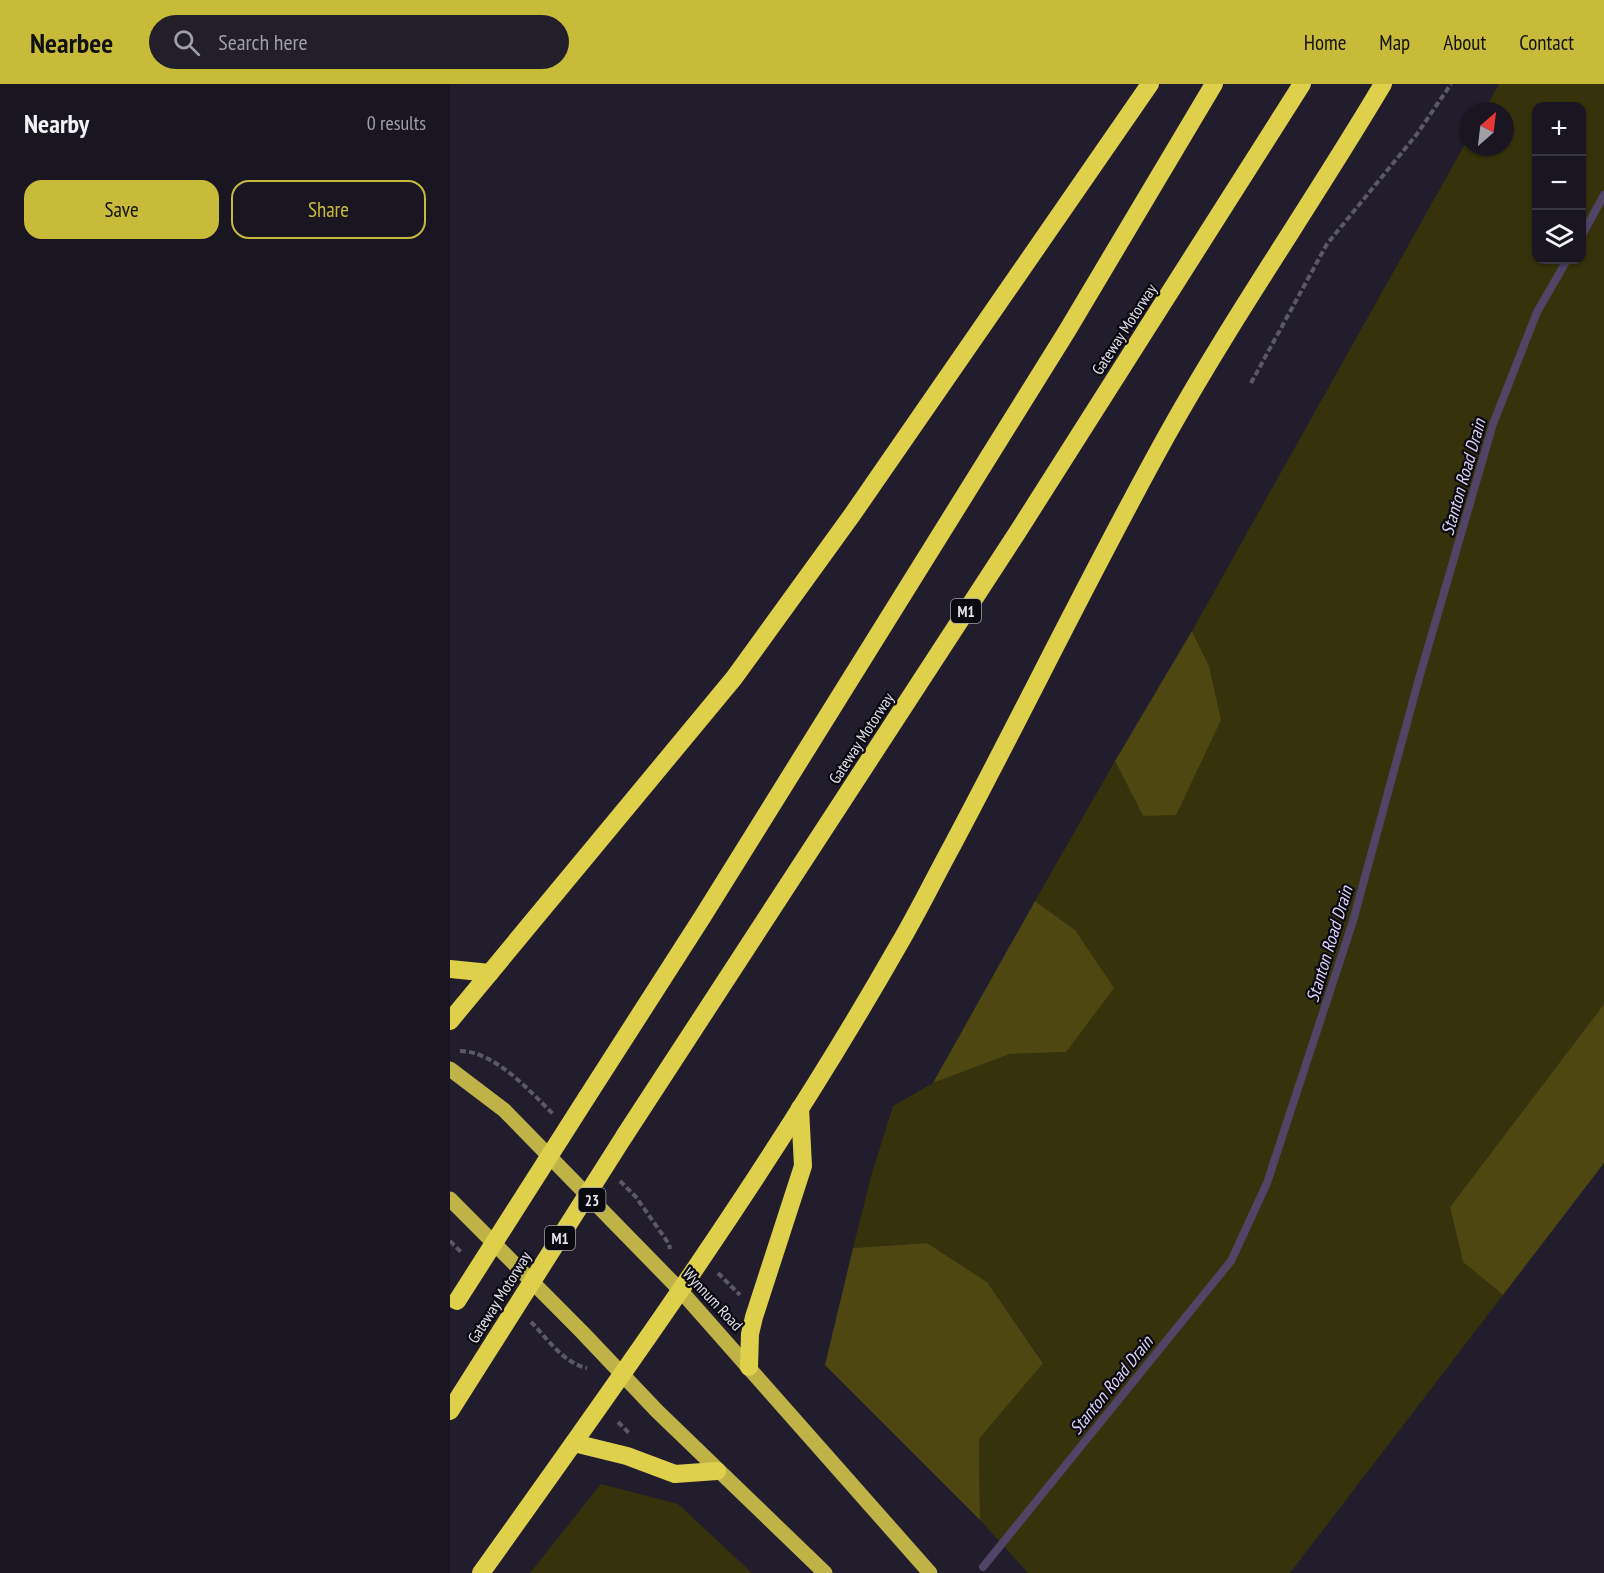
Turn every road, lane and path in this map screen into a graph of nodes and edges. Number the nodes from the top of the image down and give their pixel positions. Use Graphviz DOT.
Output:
graph roads {
  1 [pos="1150,84"];
  2 [pos="1214,84"];
  3 [pos="1302,84"];
  4 [pos="1383,84"];
  5 [pos="1450,84"];
  6 [pos="1251,383"];
  7 [pos="450,969"];
  8 [pos="490,973"];
  9 [pos="450,1021"];
  10 [pos="450,1069"];
  11 [pos="800,1108"];
  12 [pos="450,1199"];
  13 [pos="718,1273"];
  14 [pos="680,1290"];
  15 [pos="742,1298"];
  16 [pos="454,1306"];
  17 [pos="749,1367"];
  18 [pos="623,1374"];
  19 [pos="450,1411"];
  20 [pos="574,1443"];
  21 [pos="717,1471"];
  22 [pos="481,1573"];
  23 [pos="825,1573"];
  24 [pos="930,1573"];
  1 -- 8 [label="highway"];
  2 -- 16 [label="highway, Gateway Motorway, bridge"];
  3 -- 19 [label="highway, Gateway Motorway / M1, bridge"];
  4 -- 11 [label="highway"];
  5 -- 6 [label="path"];
  7 -- 8 [label="highway"];
  8 -- 9 [label="highway"];
  10 -- 14 [label="main road, Wynnum Road / 23"];
  11 -- 14 [label="highway"];
  11 -- 17 [label="highway"];
  12 -- 18 [label="main road"];
  13 -- 15 [label="path"];
  14 -- 17 [label="main road, Wynnum Road / 23"];
  14 -- 18 [label="highway"];
  17 -- 24 [label="main road, Wynnum Road / 23"];
  18 -- 20 [label="highway"];
  18 -- 21 [label="main road"];
  20 -- 21 [label="highway"];
  20 -- 22 [label="highway"];
  21 -- 23 [label="main road"];
}
